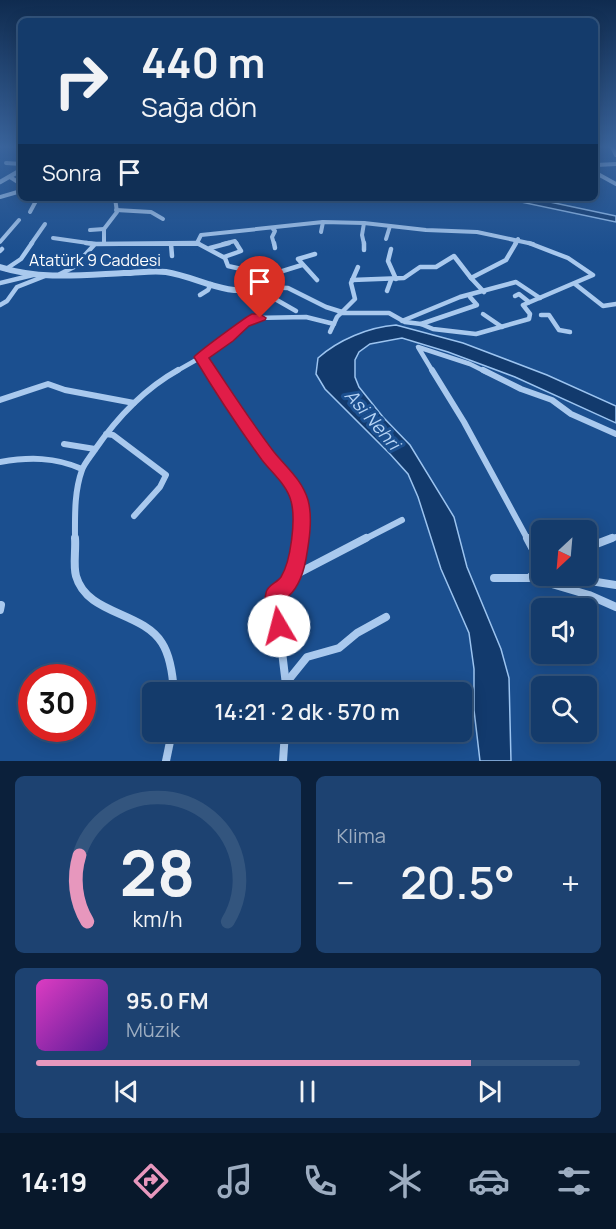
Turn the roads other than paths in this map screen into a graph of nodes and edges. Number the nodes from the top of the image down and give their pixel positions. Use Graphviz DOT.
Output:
graph roads {
  1 [pos="18,192"];
  2 [pos="0,197"];
  3 [pos="36,201"];
  4 [pos="115,201"];
  5 [pos="116,210"];
  6 [pos="30,212"];
  7 [pos="164,219"];
  8 [pos="19,220"];
  9 [pos="322,222"];
  10 [pos="364,223"];
  11 [pos="45,224"];
  12 [pos="390,226"];
  13 [pos="104,229"];
  14 [pos="273,229"];
  15 [pos="90,230"];
  16 [pos="321,232"];
  17 [pos="232,233"];
  18 [pos="53,238"];
  19 [pos="386,239"];
  20 [pos="518,239"];
  21 [pos="235,241"];
  22 [pos="0,242"];
  23 [pos="104,243"];
  24 [pos="197,243"];
  25 [pos="95,244"];
  26 [pos="171,244"];
  27 [pos="275,248"];
  28 [pos="208,249"];
  29 [pos="391,249"];
  30 [pos="364,250"];
  31 [pos="315,254"];
  32 [pos="172,256"];
  33 [pos="224,257"];
  34 [pos="302,265"];
  35 [pos="358,267"];
  36 [pos="3,268"];
  37 [pos="33,275"];
  38 [pos="43,276"];
  39 [pos="471,278"];
  40 [pos="263,279"];
  41 [pos="317,280"];
  42 [pos="352,280"];
  43 [pos="394,280"];
  44 [pos="495,280"];
  45 [pos="0,283"];
  46 [pos="502,283"];
  47 [pos="211,284"];
  48 [pos="575,284"];
  49 [pos="260,287"];
  50 [pos="387,291"];
  51 [pos="484,292"];
  52 [pos="200,295"];
  53 [pos="515,296"];
  54 [pos="470,297"];
  55 [pos="540,298"];
  56 [pos="529,302"];
  57 [pos="616,304"];
  58 [pos="0,305"];
  59 [pos="296,310"];
  60 [pos="341,313"];
  61 [pos="483,314"];
  62 [pos="541,315"];
  63 [pos="402,321"];
  64 [pos="334,324"];
  65 [pos="421,324"];
  66 [pos="502,327"];
  67 [pos="570,332"];
  68 [pos="330,333"];
  69 [pos="201,357"];
  70 [pos="0,400"];
  71 [pos="134,403"];
  72 [pos="106,434"];
  73 [pos="616,434"];
  74 [pos="64,444"];
  75 [pos="95,449"];
  76 [pos="0,462"];
  77 [pos="82,469"];
  78 [pos="134,516"];
  79 [pos="402,520"];
  80 [pos="616,537"];
  81 [pos="597,544"];
  82 [pos="531,555"];
  83 [pos="293,576"];
  84 [pos="531,577"];
  85 [pos="494,578"];
  86 [pos="597,582"];
  87 [pos="616,585"];
  88 [pos="570,586"];
  89 [pos="616,607"];
  90 [pos="386,616"];
  91 [pos="173,682"];
  92 [pos="286,682"];
  93 [pos="287,682"];
  94 [pos="170,742"];
  95 [pos="284,742"];
  96 [pos="166,761"];
  97 [pos="283,761"];
  1 -- 2 [label="street"];
  3 -- 6 [label="street"];
  4 -- 5 [label="street"];
  5 -- 7 [label="street"];
  5 -- 13 [label="street"];
  8 -- 22 [label="street"];
  9 -- 10 [label="street"];
  9 -- 14 [label="street"];
  9 -- 16 [label="street"];
  10 -- 12 [label="street"];
  10 -- 30 [label="street"];
  11 -- 36 [label="street"];
  12 -- 19 [label="street"];
  12 -- 20 [label="street"];
  13 -- 15 [label="street"];
  13 -- 23 [label="street"];
  14 -- 17 [label="street"];
  14 -- 27 [label="street"];
  17 -- 21 [label="street"];
  17 -- 24 [label="street"];
  18 -- 25 [label="street"];
  20 -- 39 [label="street"];
  20 -- 48 [label="street"];
  21 -- 28 [label="street"];
  21 -- 33 [label="street"];
  23 -- 25 [label="street"];
  23 -- 26 [label="street"];
  24 -- 26 [label="street"];
  24 -- 28 [label="street"];
  25 -- 38 [label="street"];
  26 -- 32 [label="street"];
  28 -- 33 [label="street"];
  29 -- 43 [label="street"];
  31 -- 34 [label="street"];
  33 -- 40 [label="street"];
  34 -- 40 [label="street"];
  34 -- 41 [label="street"];
  35 -- 42 [label="street"];
  36 -- 37 [label="street, Atatürk 9 Caddesi"];
  37 -- 38 [label="street, Atatürk 9 Caddesi"];
  37 -- 45 [label="street"];
  38 -- 47 [label="street, Atatürk 9 Caddesi"];
  38 -- 58 [label="street"];
  39 -- 43 [label="street"];
  39 -- 51 [label="street"];
  40 -- 49 [label="street"];
  42 -- 43 [label="street"];
  42 -- 60 [label="street"];
  43 -- 50 [label="street"];
  44 -- 46 [label="street"];
  46 -- 51 [label="street"];
  46 -- 55 [label="street"];
  47 -- 49 [label="street, Atatürk 9 Caddesi"];
  47 -- 52 [label="street"];
  48 -- 55 [label="street"];
  48 -- 57 [label="street"];
  49 -- 59 [label="street"];
  49 -- 60 [label="street"];
  51 -- 54 [label="street"];
  53 -- 56 [label="street"];
  54 -- 63 [label="street"];
  54 -- 65 [label="street"];
  55 -- 56 [label="street"];
  56 -- 66 [label="street"];
  60 -- 63 [label="street"];
  60 -- 64 [label="street"];
  61 -- 66 [label="street"];
  62 -- 67 [label="street"];
  63 -- 65 [label="street"];
  64 -- 68 [label="street"];
  64 -- 69 [label="street"];
  65 -- 66 [label="street"];
  69 -- 71 [label="street"];
  69 -- 83 [label="street"];
  70 -- 71 [label="street"];
  71 -- 72 [label="street"];
  72 -- 75 [label="street"];
  72 -- 78 [label="street"];
  73 -- 82 [label="street"];
  74 -- 75 [label="street"];
  75 -- 77 [label="street"];
  76 -- 77 [label="street"];
  77 -- 91 [label="street"];
  79 -- 83 [label="street"];
  80 -- 81 [label="street"];
  83 -- 92 [label="street"];
  84 -- 85 [label="street"];
  86 -- 87 [label="street"];
  88 -- 89 [label="street"];
  90 -- 93 [label="street"];
  94 -- 96 [label="street"];
  95 -- 97 [label="street"];
}
